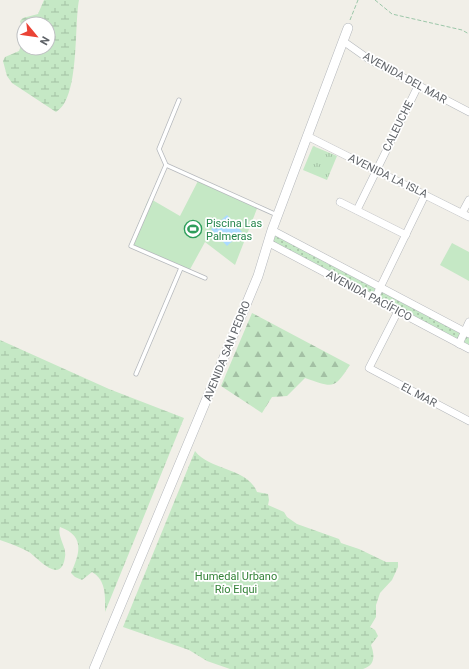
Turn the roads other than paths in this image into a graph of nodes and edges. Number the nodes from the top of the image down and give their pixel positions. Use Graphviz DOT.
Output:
graph roads {
  1 [pos="348,28"];
  2 [pos="343,41"];
  3 [pos="418,86"];
  4 [pos="179,100"];
  5 [pos="469,112"];
  6 [pos="307,136"];
  7 [pos="166,165"];
  8 [pos="376,170"];
  9 [pos="425,195"];
  10 [pos="469,200"];
  11 [pos="340,202"];
  12 [pos="357,210"];
  13 [pos="278,215"];
  14 [pos="466,215"];
  15 [pos="272,230"];
  16 [pos="406,235"];
  17 [pos="269,242"];
  18 [pos="181,268"];
  19 [pos="205,278"];
  20 [pos="380,287"];
  21 [pos="375,298"];
  22 [pos="398,311"];
  23 [pos="469,322"];
  24 [pos="467,333"];
  25 [pos="459,344"];
  26 [pos="469,349"];
  27 [pos="136,374"];
  28 [pos="469,421"];
  29 [pos="94,669"];
  1 -- 2 [label="street, AVENIDA SAN PEDRO"];
  2 -- 3 [label="street, AVENIDA DEL MAR"];
  2 -- 6 [label="street, AVENIDA SAN PEDRO"];
  3 -- 5 [label="street, AVENIDA DEL MAR"];
  3 -- 8 [label="street, CALEUCHE"];
  4 -- 7 [label="lane"];
  6 -- 8 [label="street, AVENIDA LA ISLA"];
  6 -- 13 [label="street, AVENIDA SAN PEDRO"];
  7 -- 13 [label="lane"];
  7 -- 18 [label="lane"];
  8 -- 9 [label="street, AVENIDA LA ISLA"];
  8 -- 12 [label="street, CALEUCHE"];
  9 -- 14 [label="street, AVENIDA LA ISLA"];
  9 -- 16 [label="street"];
  10 -- 14 [label="street"];
  11 -- 12 [label="street"];
  12 -- 16 [label="street"];
  13 -- 15 [label="street, AVENIDA SAN PEDRO"];
  15 -- 17 [label="street, AVENIDA SAN PEDRO"];
  15 -- 20 [label="street, AVENIDA PACÍFICO"];
  16 -- 20 [label="street"];
  17 -- 21 [label="street, AVENIDA PACÍFICO"];
  17 -- 29 [label="street, AVENIDA SAN PEDRO"];
  18 -- 19 [label="lane"];
  18 -- 27 [label="lane"];
  20 -- 21 [label="street"];
  20 -- 24 [label="street, AVENIDA PACÍFICO"];
  21 -- 22 [label="street, AVENIDA PACÍFICO"];
  22 -- 25 [label="street, AVENIDA PACÍFICO"];
  22 -- 28 [label="street, EL MAR"];
  23 -- 24 [label="street"];
  24 -- 25 [label="street"];
  25 -- 26 [label="street, AVENIDA PACÍFICO"];
}
